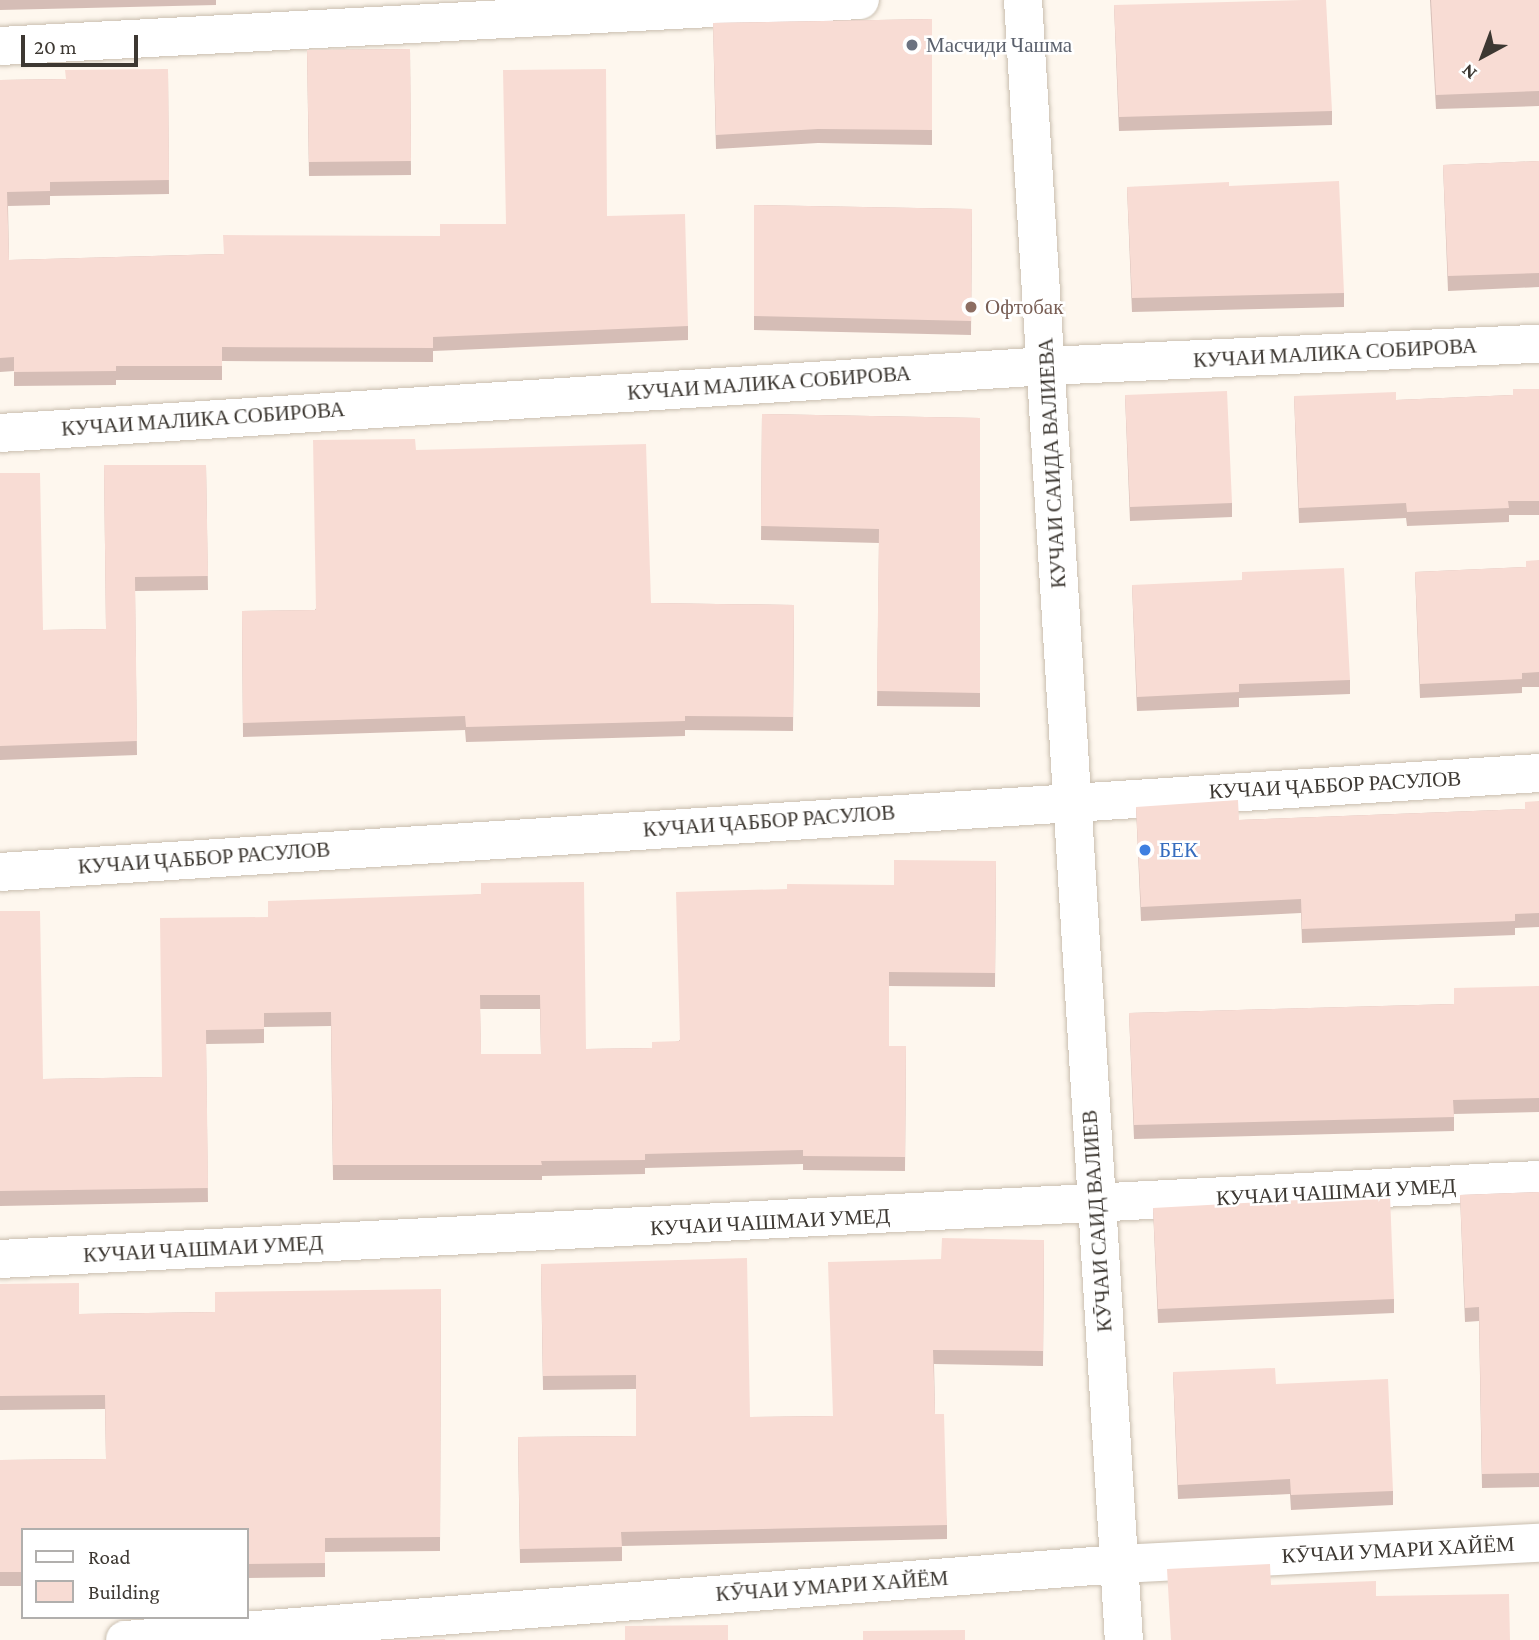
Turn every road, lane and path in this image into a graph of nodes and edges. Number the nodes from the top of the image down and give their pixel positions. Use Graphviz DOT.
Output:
graph roads {
  1 [pos="860,0"];
  2 [pos="1023,0"];
  3 [pos="0,46"];
  4 [pos="1539,344"];
  5 [pos="1047,366"];
  6 [pos="0,433"];
  7 [pos="1539,773"];
  8 [pos="1071,801"];
  9 [pos="0,872"];
  10 [pos="1539,1180"];
  11 [pos="1097,1206"];
  12 [pos="0,1259"];
  13 [pos="1539,1543"];
  14 [pos="1119,1564"];
  15 [pos="125,1640"];
  16 [pos="1124,1640"];
  1 -- 3 [label="street"];
  2 -- 5 [label="street, КУЧАИ САИДА ВАЛИЕВА"];
  4 -- 5 [label="street, КУЧАИ МАЛИКА СОБИРОВА"];
  5 -- 6 [label="street, КУЧАИ МАЛИКА СОБИРОВА"];
  5 -- 8 [label="street, КУЧАИ САИДА ВАЛИЕВА"];
  7 -- 8 [label="street, КУЧАИ ҶАББОР РАСУЛОВ"];
  8 -- 9 [label="street, КУЧАИ ҶАББОР РАСУЛОВ"];
  8 -- 11 [label="street, КӮЧАИ САИД ВАЛИЕВ"];
  10 -- 11 [label="street, КУЧАИ ЧАШМАИ УМЕД"];
  11 -- 12 [label="street, КУЧАИ ЧАШМАИ УМЕД"];
  11 -- 14 [label="street, КӮЧАИ САИД ВАЛИЕВ"];
  13 -- 14 [label="street, КӮЧАИ УМАРИ ХАЙЁМ"];
  14 -- 15 [label="street, КӮЧАИ УМАРИ ХАЙЁМ"];
  14 -- 16 [label="street, КӮЧАИ САИД ВАЛИЕВ"];
}
